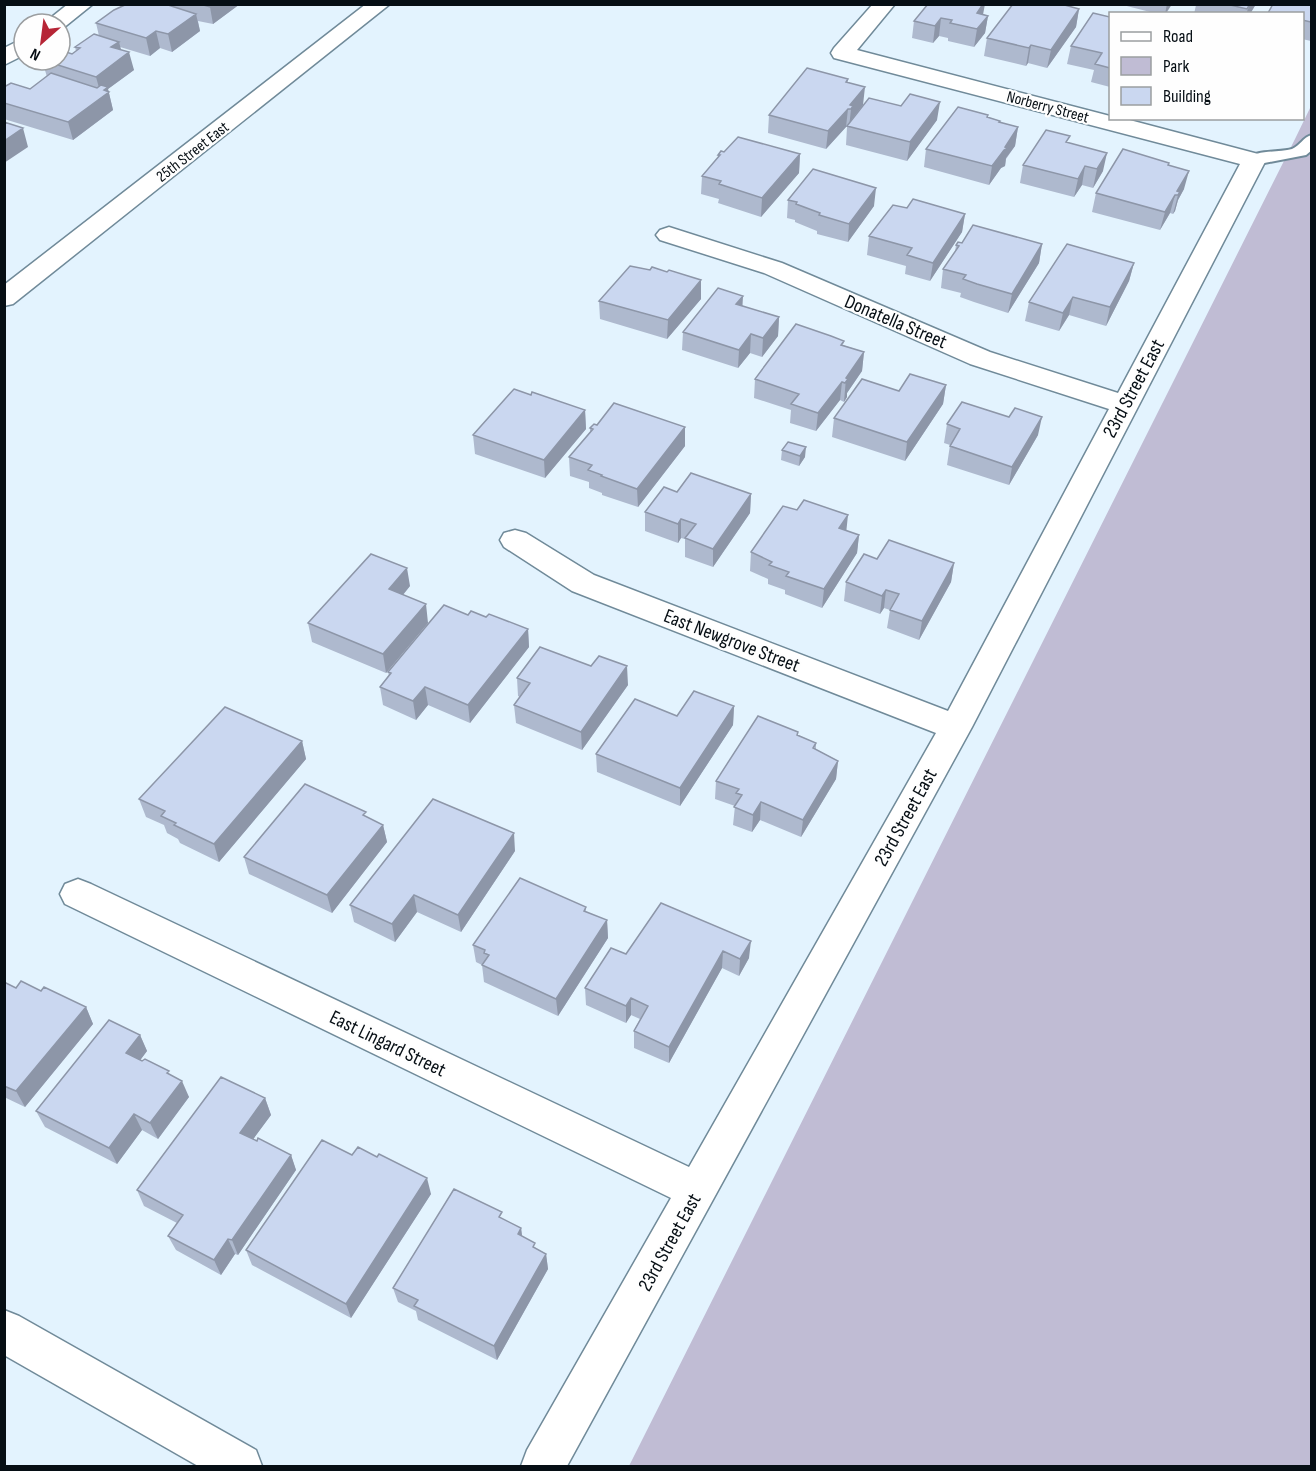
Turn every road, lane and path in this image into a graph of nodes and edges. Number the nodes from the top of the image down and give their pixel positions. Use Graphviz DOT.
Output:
graph roads {
  1 [pos="380,4"];
  2 [pos="885,4"];
  3 [pos="1311,140"];
  4 [pos="1254,160"];
  5 [pos="669,235"];
  6 [pos="4,298"];
  7 [pos="1124,404"];
  8 [pos="515,540"];
  9 [pos="956,727"];
  10 [pos="78,894"];
  11 [pos="698,1191"];
  12 [pos="4,1331"];
  13 [pos="240,1467"];
  14 [pos="543,1467"];
  1 -- 6 [label="street, 25th Street East"];
  2 -- 4 [label="street, Norberry Street"];
  3 -- 4 [label="lane"];
  4 -- 7 [label="street, 23rd Street East"];
  5 -- 7 [label="street, Donatella Street"];
  7 -- 9 [label="street, 23rd Street East"];
  8 -- 9 [label="street, East Newgrove Street"];
  9 -- 11 [label="street, 23rd Street East"];
  10 -- 11 [label="street, East Lingard Street"];
  11 -- 14 [label="street, 23rd Street East"];
  12 -- 13 [label="street"];
}
